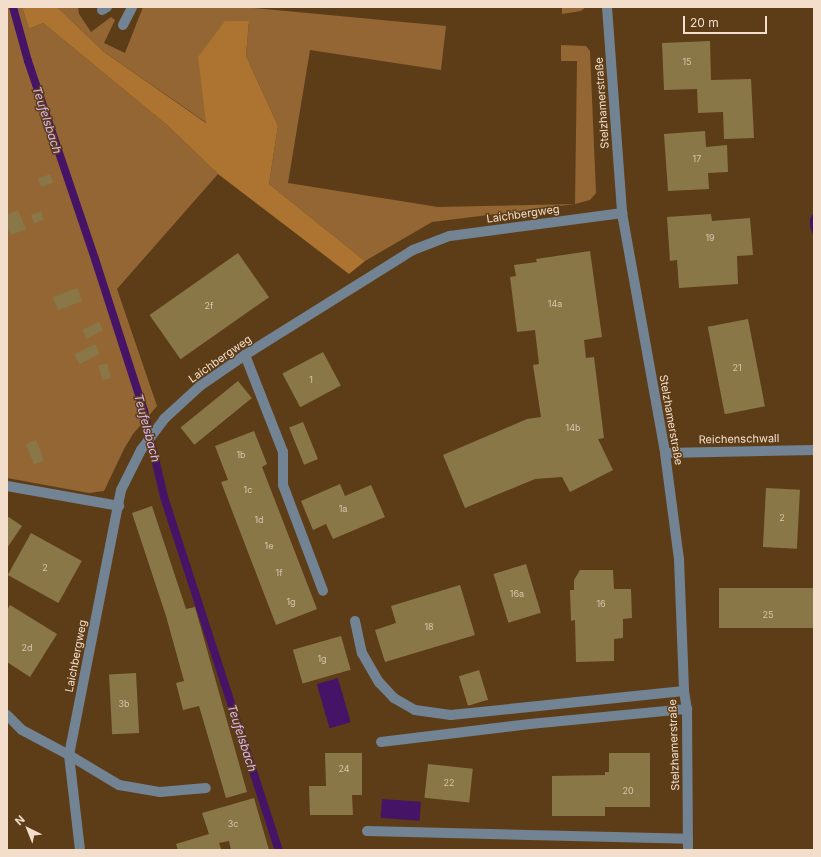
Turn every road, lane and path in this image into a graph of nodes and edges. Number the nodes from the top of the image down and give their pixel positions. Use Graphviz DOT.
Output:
graph roads {
  1 [pos="132,7"];
  2 [pos="607,7"];
  3 [pos="124,25"];
  4 [pos="622,213"];
  5 [pos="245,355"];
  6 [pos="814,450"];
  7 [pos="665,453"];
  8 [pos="7,486"];
  9 [pos="119,506"];
  10 [pos="323,592"];
  11 [pos="355,621"];
  12 [pos="684,691"];
  13 [pos="687,709"];
  14 [pos="7,715"];
  15 [pos="381,742"];
  16 [pos="69,755"];
  17 [pos="206,788"];
  18 [pos="367,831"];
  19 [pos="688,839"];
  20 [pos="80,850"];
  21 [pos="688,850"];
  1 -- 3 [label="street"];
  2 -- 4 [label="street, Stelzhamerstraße"];
  4 -- 5 [label="street, Laichbergweg"];
  4 -- 7 [label="street, Stelzhamerstraße"];
  5 -- 9 [label="street, Laichbergweg"];
  5 -- 10 [label="street"];
  6 -- 7 [label="street, Reichenschwall"];
  7 -- 12 [label="street, Stelzhamerstraße"];
  8 -- 9 [label="street"];
  9 -- 16 [label="street, Laichbergweg"];
  11 -- 12 [label="street"];
  12 -- 13 [label="street, Stelzhamerstraße"];
  13 -- 15 [label="street"];
  13 -- 19 [label="street, Stelzhamerstraße"];
  14 -- 16 [label="street"];
  16 -- 17 [label="street"];
  16 -- 20 [label="street, Laichbergweg"];
  18 -- 19 [label="street"];
  19 -- 21 [label="street, Stelzhamerstraße"];
}
